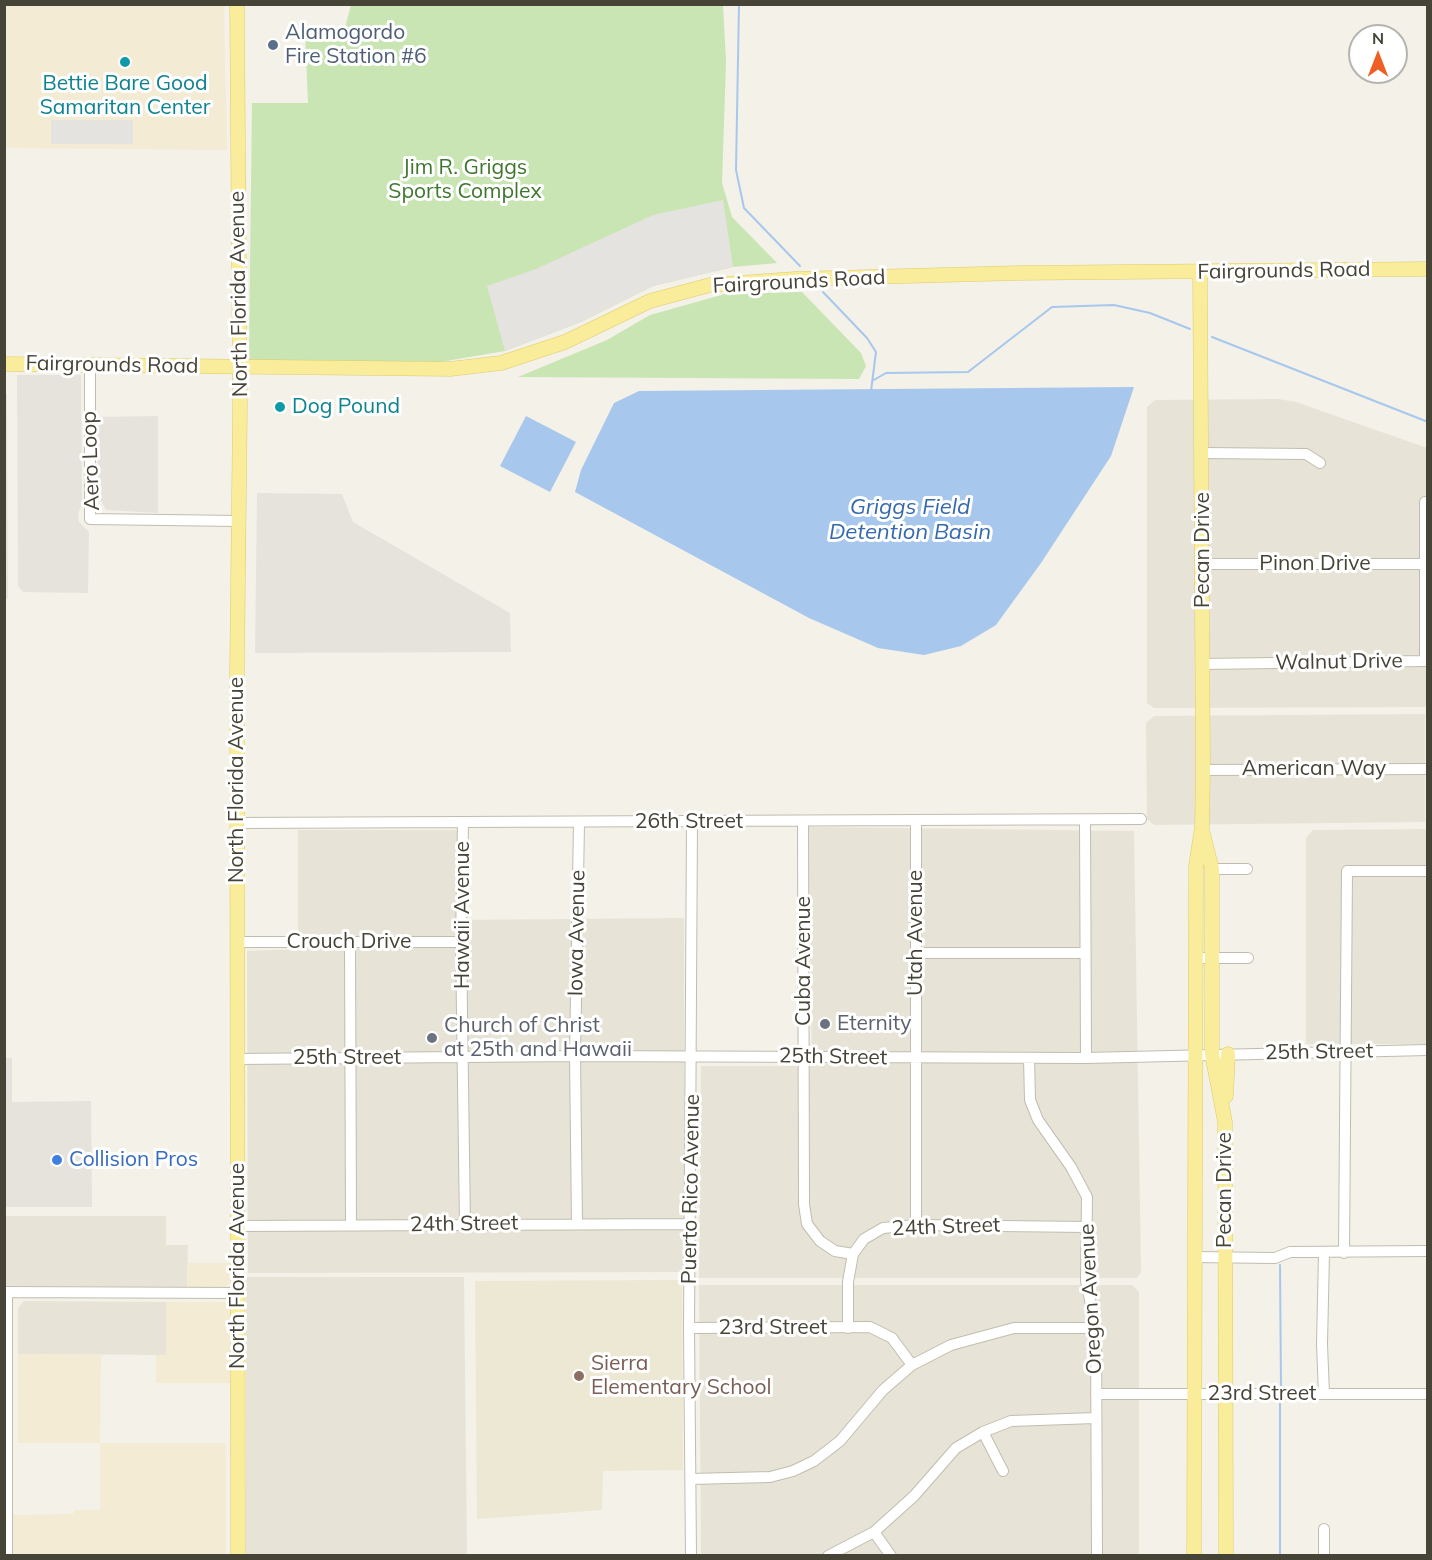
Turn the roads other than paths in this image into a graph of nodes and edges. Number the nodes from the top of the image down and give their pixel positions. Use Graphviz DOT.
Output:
graph roads {
  1 [pos="237,4"];
  2 [pos="1428,269"];
  3 [pos="1200,273"];
  4 [pos="4,364"];
  5 [pos="90,365"];
  6 [pos="240,366"];
  7 [pos="1202,453"];
  8 [pos="1320,463"];
  9 [pos="1425,502"];
  10 [pos="238,521"];
  11 [pos="1203,564"];
  12 [pos="1427,564"];
  13 [pos="1202,664"];
  14 [pos="1425,769"];
  15 [pos="1203,770"];
  16 [pos="1141,819"];
  17 [pos="1085,820"];
  18 [pos="803,821"];
  19 [pos="916,821"];
  20 [pos="463,823"];
  21 [pos="579,823"];
  22 [pos="692,823"];
  23 [pos="237,824"];
  24 [pos="1202,827"];
  25 [pos="1212,868"];
  26 [pos="1247,869"];
  27 [pos="1428,871"];
  28 [pos="350,941"];
  29 [pos="237,942"];
  30 [pos="461,942"];
  31 [pos="915,953"];
  32 [pos="1085,953"];
  33 [pos="1195,958"];
  34 [pos="1213,958"];
  35 [pos="1248,958"];
  36 [pos="1428,1050"];
  37 [pos="1344,1052"];
  38 [pos="1212,1054"];
  39 [pos="1228,1054"];
  40 [pos="463,1056"];
  41 [pos="575,1056"];
  42 [pos="692,1056"];
  43 [pos="804,1056"];
  44 [pos="350,1057"];
  45 [pos="1195,1057"];
  46 [pos="918,1058"];
  47 [pos="1029,1058"];
  48 [pos="1086,1058"];
  49 [pos="238,1059"];
  50 [pos="1225,1122"];
  51 [pos="577,1223"];
  52 [pos="465,1224"];
  53 [pos="690,1224"];
  54 [pos="351,1225"];
  55 [pos="916,1225"];
  56 [pos="238,1226"];
  57 [pos="1087,1227"];
  58 [pos="1428,1251"];
  59 [pos="1324,1253"];
  60 [pos="1344,1253"];
  61 [pos="853,1254"];
  62 [pos="1195,1257"];
  63 [pos="1224,1258"];
  64 [pos="6,1292"];
  65 [pos="239,1293"];
  66 [pos="689,1328"];
  67 [pos="848,1328"];
  68 [pos="1096,1328"];
  69 [pos="912,1365"];
  70 [pos="1096,1394"];
  71 [pos="1194,1394"];
  72 [pos="1225,1394"];
  73 [pos="1324,1394"];
  74 [pos="1428,1394"];
  75 [pos="1095,1418"];
  76 [pos="983,1432"];
  77 [pos="1003,1471"];
  78 [pos="691,1479"];
  79 [pos="1324,1528"];
  80 [pos="874,1532"];
  81 [pos="7,1556"];
  82 [pos="238,1556"];
  83 [pos="691,1556"];
  84 [pos="828,1556"];
  85 [pos="891,1556"];
  86 [pos="1097,1556"];
  87 [pos="1194,1556"];
  88 [pos="1226,1556"];
  89 [pos="1324,1556"];
  1 -- 6 [label="main road, North Florida Avenue"];
  2 -- 3 [label="main road, Fairgrounds Road"];
  3 -- 6 [label="main road, Fairgrounds Road"];
  3 -- 7 [label="main road, Pecan Drive"];
  4 -- 5 [label="main road, Fairgrounds Road"];
  5 -- 6 [label="main road, Fairgrounds Road"];
  5 -- 10 [label="street, Aero Loop"];
  6 -- 10 [label="main road, North Florida Avenue"];
  7 -- 8 [label="street"];
  7 -- 11 [label="main road, Pecan Drive"];
  9 -- 12 [label="street, Walnut Drive"];
  10 -- 23 [label="main road, North Florida Avenue"];
  11 -- 12 [label="street, Pinon Drive"];
  11 -- 13 [label="main road, Pecan Drive"];
  12 -- 13 [label="street, Walnut Drive"];
  13 -- 15 [label="main road, Pecan Drive"];
  14 -- 15 [label="street, American Way"];
  15 -- 24 [label="main road, Pecan Drive"];
  16 -- 17 [label="street, 26th Street"];
  17 -- 19 [label="street, 26th Street"];
  17 -- 32 [label="street"];
  18 -- 19 [label="street, 26th Street"];
  18 -- 22 [label="street, 26th Street"];
  18 -- 43 [label="street, Cuba Avenue"];
  19 -- 31 [label="street, Utah Avenue"];
  20 -- 21 [label="street, 26th Street"];
  20 -- 23 [label="street, 26th Street"];
  20 -- 30 [label="street, Hawaii Avenue"];
  21 -- 22 [label="street, 26th Street"];
  21 -- 41 [label="street, Iowa Avenue"];
  22 -- 42 [label="street, Puerto Rico Avenue"];
  23 -- 29 [label="main road, North Florida Avenue"];
  24 -- 25 [label="main road, Pecan Drive"];
  24 -- 33 [label="main road, Pecan Drive"];
  25 -- 26 [label="street"];
  25 -- 34 [label="main road, Pecan Drive"];
  27 -- 37 [label="street"];
  28 -- 29 [label="street, Crouch Drive"];
  28 -- 30 [label="street, Crouch Drive"];
  28 -- 44 [label="street"];
  29 -- 49 [label="main road, North Florida Avenue"];
  30 -- 40 [label="street, Hawaii Avenue"];
  31 -- 32 [label="street"];
  31 -- 46 [label="street, Utah Avenue"];
  32 -- 48 [label="street"];
  33 -- 34 [label="street"];
  33 -- 45 [label="main road, Pecan Drive"];
  34 -- 35 [label="street"];
  34 -- 38 [label="main road, Pecan Drive"];
  36 -- 37 [label="street, 25th Street"];
  37 -- 39 [label="street, 25th Street"];
  37 -- 60 [label="street"];
  38 -- 39 [label="street, 25th Street"];
  38 -- 45 [label="street, 25th Street"];
  38 -- 50 [label="main road, Pecan Drive"];
  39 -- 50 [label="main road"];
  40 -- 41 [label="street, 25th Street"];
  40 -- 44 [label="street, 25th Street"];
  40 -- 52 [label="street, Hawaii Avenue"];
  41 -- 42 [label="street, 25th Street"];
  41 -- 51 [label="street, Iowa Avenue"];
  42 -- 43 [label="street, 25th Street"];
  42 -- 53 [label="street, Puerto Rico Avenue"];
  43 -- 46 [label="street, 25th Street"];
  43 -- 61 [label="street, Cuba Avenue"];
  44 -- 49 [label="street, 25th Street"];
  44 -- 54 [label="street"];
  45 -- 48 [label="street, 25th Street"];
  45 -- 62 [label="main road, Pecan Drive"];
  46 -- 47 [label="street, 25th Street"];
  46 -- 55 [label="street, Utah Avenue"];
  47 -- 48 [label="street, 25th Street"];
  47 -- 57 [label="street, Oregon Avenue"];
  49 -- 56 [label="main road, North Florida Avenue"];
  50 -- 63 [label="main road, Pecan Drive"];
  51 -- 52 [label="street, 24th Street"];
  51 -- 53 [label="street, 24th Street"];
  52 -- 54 [label="street, 24th Street"];
  53 -- 66 [label="street, Puerto Rico Avenue"];
  54 -- 56 [label="street, 24th Street"];
  55 -- 57 [label="street, 24th Street"];
  55 -- 61 [label="street, 24th Street"];
  56 -- 65 [label="main road, North Florida Avenue"];
  57 -- 68 [label="street, Oregon Avenue"];
  58 -- 60 [label="street"];
  59 -- 60 [label="street"];
  59 -- 63 [label="street"];
  59 -- 73 [label="street"];
  61 -- 67 [label="street"];
  62 -- 63 [label="street"];
  62 -- 71 [label="main road, Pecan Drive"];
  63 -- 72 [label="main road, Pecan Drive"];
  64 -- 65 [label="street"];
  64 -- 81 [label="street"];
  65 -- 82 [label="main road, North Florida Avenue"];
  66 -- 67 [label="street, 23rd Street"];
  66 -- 78 [label="street, Puerto Rico Avenue"];
  67 -- 69 [label="street, 23rd Street"];
  68 -- 69 [label="street"];
  68 -- 70 [label="street, Oregon Avenue"];
  69 -- 78 [label="street"];
  70 -- 71 [label="street, 23rd Street"];
  70 -- 75 [label="street, Oregon Avenue"];
  71 -- 72 [label="street, 23rd Street"];
  71 -- 87 [label="main road, Pecan Drive"];
  72 -- 73 [label="street, 23rd Street"];
  72 -- 88 [label="main road, Pecan Drive"];
  73 -- 74 [label="street, 23rd Street"];
  75 -- 76 [label="street"];
  75 -- 86 [label="street, Oregon Avenue"];
  76 -- 77 [label="street"];
  76 -- 80 [label="street"];
  78 -- 83 [label="street, Puerto Rico Avenue"];
  79 -- 89 [label="street"];
  80 -- 84 [label="street"];
  80 -- 85 [label="street"];
}
